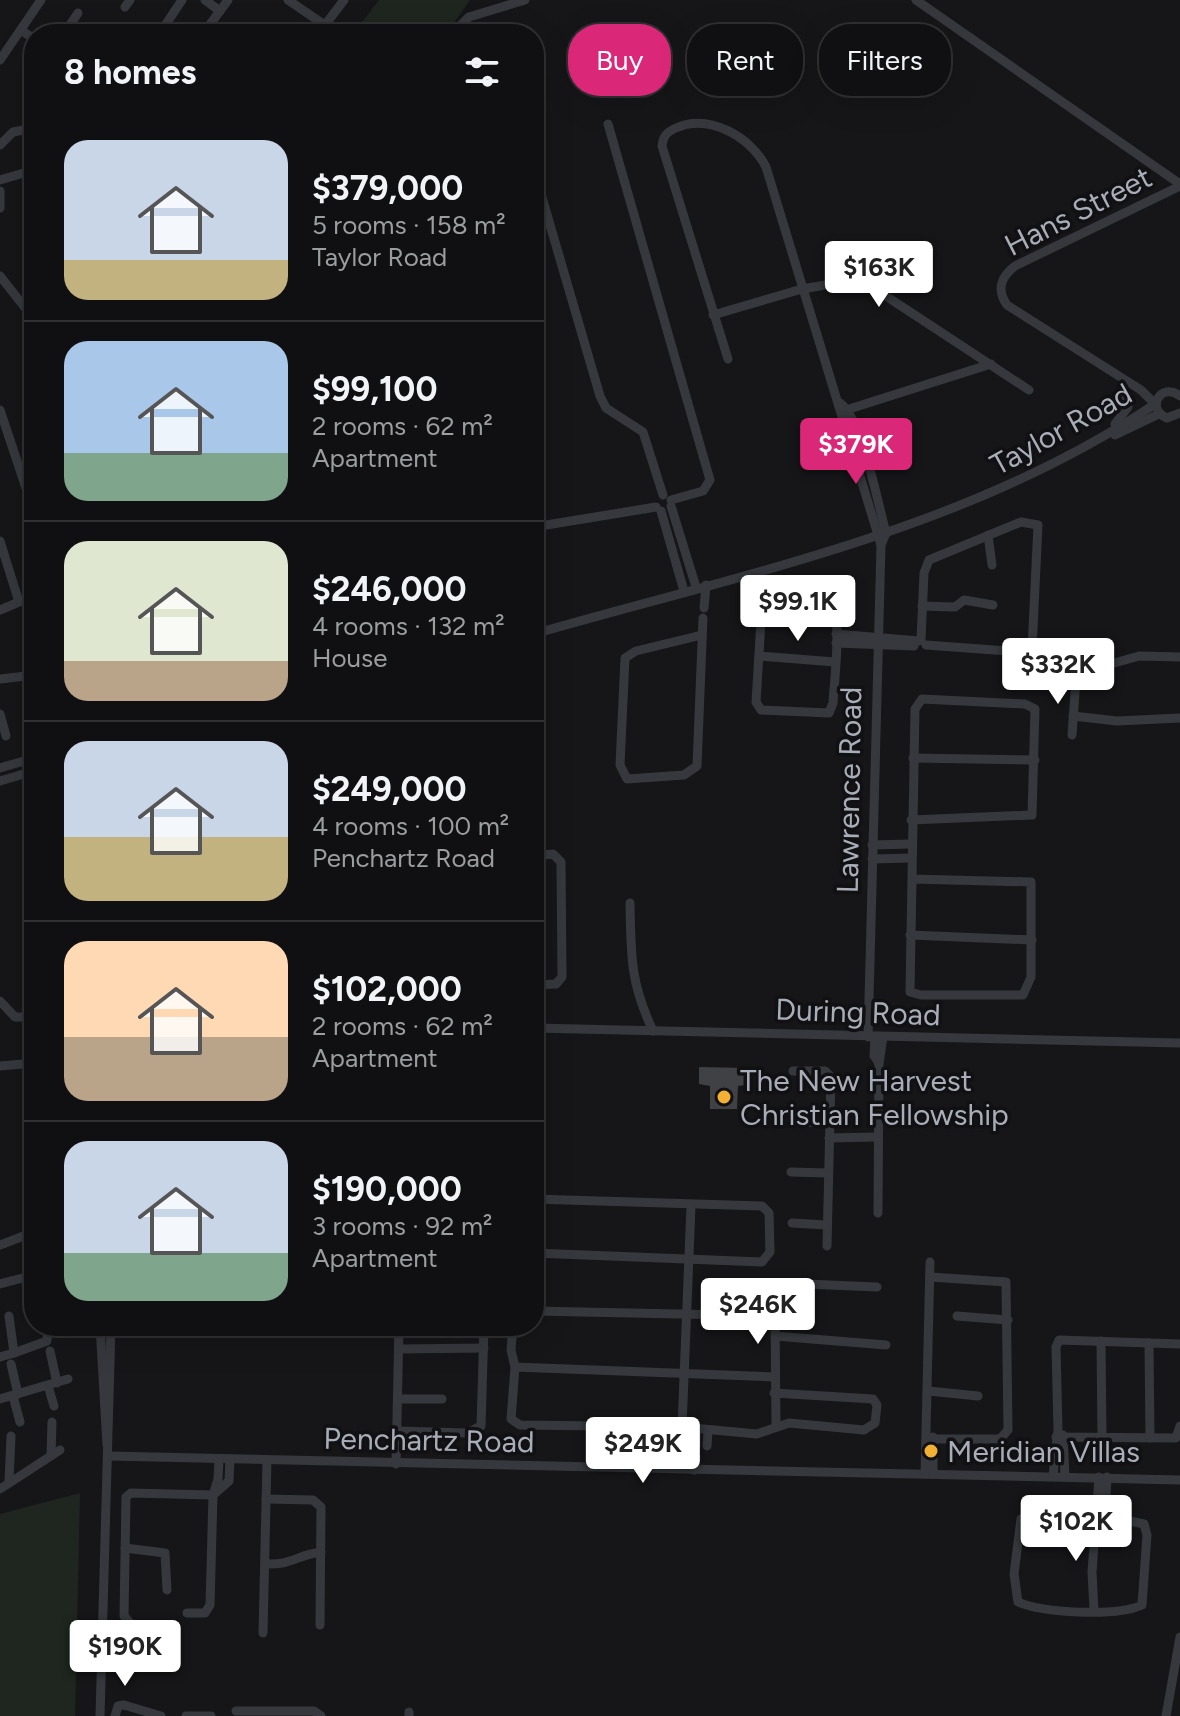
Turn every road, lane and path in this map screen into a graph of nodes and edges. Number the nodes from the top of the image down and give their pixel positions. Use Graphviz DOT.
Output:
graph roads {
  1 [pos="41,0"];
  2 [pos="182,0"];
  3 [pos="205,0"];
  4 [pos="228,0"];
  5 [pos="288,0"];
  6 [pos="344,0"];
  7 [pos="525,0"];
  8 [pos="916,0"];
  9 [pos="220,11"];
  10 [pos="78,13"];
  11 [pos="25,24"];
  12 [pos="71,24"];
  13 [pos="166,24"];
  14 [pos="210,24"];
  15 [pos="324,24"];
  16 [pos="326,24"];
  17 [pos="462,24"];
  18 [pos="24,26"];
  19 [pos="21,30"];
  20 [pos="24,32"];
  21 [pos="0,60"];
  22 [pos="608,124"];
  23 [pos="24,129"];
  24 [pos="1,143"];
  25 [pos="24,173"];
  26 [pos="0,180"];
  27 [pos="1180,185"];
  28 [pos="0,191"];
  29 [pos="544,204"];
  30 [pos="0,208"];
  31 [pos="0,276"];
  32 [pos="802,289"];
  33 [pos="24,306"];
  34 [pos="713,315"];
  35 [pos="728,359"];
  36 [pos="991,364"];
  37 [pos="1122,379"];
  38 [pos="1029,390"];
  39 [pos="1141,390"];
  40 [pos="1174,392"];
  41 [pos="1155,404"];
  42 [pos="843,408"];
  43 [pos="0,410"];
  44 [pos="1159,414"];
  45 [pos="1178,418"];
  46 [pos="1093,441"];
  47 [pos="24,482"];
  48 [pos="990,495"];
  49 [pos="668,500"];
  50 [pos="659,509"];
  51 [pos="544,526"];
  52 [pos="988,535"];
  53 [pos="882,538"];
  54 [pos="0,541"];
  55 [pos="992,565"];
  56 [pos="701,586"];
  57 [pos="684,591"];
  58 [pos="993,605"];
  59 [pos="922,606"];
  60 [pos="0,610"];
  61 [pos="544,631"];
  62 [pos="702,635"];
  63 [pos="836,639"];
  64 [pos="877,640"];
  65 [pos="921,643"];
  66 [pos="759,656"];
  67 [pos="1180,657"];
  68 [pos="835,662"];
  69 [pos="24,676"];
  70 [pos="0,679"];
  71 [pos="0,714"];
  72 [pos="1073,716"];
  73 [pos="1180,718"];
  74 [pos="1072,735"];
  75 [pos="6,736"];
  76 [pos="913,758"];
  77 [pos="1035,760"];
  78 [pos="24,761"];
  79 [pos="0,768"];
  80 [pos="24,774"];
  81 [pos="0,781"];
  82 [pos="911,820"];
  83 [pos="911,844"];
  84 [pos="872,845"];
  85 [pos="544,855"];
  86 [pos="911,858"];
  87 [pos="872,859"];
  88 [pos="912,879"];
  89 [pos="630,903"];
  90 [pos="910,935"];
  91 [pos="1032,940"];
  92 [pos="544,985"];
  93 [pos="1,1005"];
  94 [pos="15,1017"];
  95 [pos="24,1017"];
  96 [pos="0,1020"];
  97 [pos="544,1028"];
  98 [pos="653,1031"];
  99 [pos="875,1037"];
  100 [pos="1180,1043"];
  101 [pos="24,1064"];
  102 [pos="0,1066"];
  103 [pos="793,1071"];
  104 [pos="793,1122"];
  105 [pos="829,1123"];
  106 [pos="877,1137"];
  107 [pos="829,1138"];
  108 [pos="791,1172"];
  109 [pos="828,1173"];
  110 [pos="544,1199"];
  111 [pos="691,1206"];
  112 [pos="878,1213"];
  113 [pos="792,1223"];
  114 [pos="827,1225"];
  115 [pos="24,1236"];
  116 [pos="0,1245"];
  117 [pos="827,1246"];
  118 [pos="544,1253"];
  119 [pos="689,1257"];
  120 [pos="930,1262"];
  121 [pos="930,1277"];
  122 [pos="24,1278"];
  123 [pos="0,1284"];
  124 [pos="877,1287"];
  125 [pos="544,1311"];
  126 [pos="687,1314"];
  127 [pos="9,1316"];
  128 [pos="775,1316"];
  129 [pos="957,1316"];
  130 [pos="1008,1320"];
  131 [pos="47,1336"];
  132 [pos="100,1336"];
  133 [pos="111,1336"];
  134 [pos="399,1336"];
  135 [pos="484,1336"];
  136 [pos="512,1336"];
  137 [pos="775,1336"];
  138 [pos="1101,1341"];
  139 [pos="1149,1343"];
  140 [pos="1180,1344"];
  141 [pos="886,1345"];
  142 [pos="484,1348"];
  143 [pos="399,1349"];
  144 [pos="50,1351"];
  145 [pos="14,1353"];
  146 [pos="0,1357"];
  147 [pos="11,1364"];
  148 [pos="515,1367"];
  149 [pos="685,1372"];
  150 [pos="774,1377"];
  151 [pos="68,1379"];
  152 [pos="52,1384"];
  153 [pos="929,1391"];
  154 [pos="774,1393"];
  155 [pos="16,1395"];
  156 [pos="978,1396"];
  157 [pos="0,1399"];
  158 [pos="398,1399"];
  159 [pos="442,1399"];
  160 [pos="54,1406"];
  161 [pos="20,1422"];
  162 [pos="52,1422"];
  163 [pos="776,1425"];
  164 [pos="1180,1426"];
  165 [pos="682,1427"];
  166 [pos="696,1429"];
  167 [pos="708,1430"];
  168 [pos="397,1431"];
  169 [pos="1060,1435"];
  170 [pos="11,1436"];
  171 [pos="930,1436"];
  172 [pos="1102,1438"];
  173 [pos="1150,1438"];
  174 [pos="696,1446"];
  175 [pos="707,1446"];
  176 [pos="108,1452"];
  177 [pos="696,1457"];
  178 [pos="707,1457"];
  179 [pos="224,1459"];
  180 [pos="267,1460"];
  181 [pos="396,1464"];
  182 [pos="694,1470"];
  183 [pos="706,1470"];
  184 [pos="929,1474"];
  185 [pos="1053,1476"];
  186 [pos="1065,1477"];
  187 [pos="1103,1477"];
  188 [pos="1180,1480"];
  189 [pos="9,1481"];
  190 [pos="0,1489"];
  191 [pos="213,1495"];
  192 [pos="266,1499"];
  193 [pos="1100,1517"];
  194 [pos="125,1548"];
  195 [pos="321,1552"];
  196 [pos="265,1564"];
  197 [pos="167,1590"];
  198 [pos="1094,1610"];
  199 [pos="187,1613"];
  200 [pos="320,1625"];
  201 [pos="149,1630"];
  202 [pos="263,1633"];
  203 [pos="1180,1637"];
  204 [pos="236,1711"];
  205 [pos="100,1716"];
  206 [pos="115,1716"];
  207 [pos="161,1716"];
  208 [pos="186,1716"];
  209 [pos="211,1716"];
  210 [pos="321,1716"];
  211 [pos="1166,1716"];
  1 -- 11 [label="street"];
  2 -- 13 [label="street"];
  3 -- 9 [label="street"];
  4 -- 9 [label="street"];
  5 -- 15 [label="street"];
  6 -- 16 [label="street"];
  7 -- 17 [label="street"];
  8 -- 27 [label="street"];
  9 -- 14 [label="street"];
  10 -- 12 [label="street"];
  18 -- 19 [label="street"];
  19 -- 20 [label="street"];
  19 -- 21 [label="street"];
  22 -- 49 [label="street"];
  23 -- 24 [label="street"];
  25 -- 26 [label="street"];
  27 -- 37 [label="street, Hans Street"];
  28 -- 30 [label="street"];
  29 -- 49 [label="street"];
  31 -- 33 [label="street"];
  32 -- 34 [label="street"];
  32 -- 34 [label="street, Lawrence Road"];
  32 -- 36 [label="street"];
  32 -- 42 [label="street, Lawrence Road"];
  34 -- 35 [label="street, Lawrence Road"];
  36 -- 38 [label="street"];
  36 -- 42 [label="street"];
  37 -- 39 [label="street"];
  37 -- 46 [label="street"];
  39 -- 40 [label="street"];
  39 -- 41 [label="street"];
  40 -- 41 [label="street"];
  41 -- 44 [label="street"];
  41 -- 46 [label="street, Taylor Road"];
  42 -- 53 [label="street, Lawrence Road"];
  43 -- 47 [label="street"];
  44 -- 45 [label="street"];
  44 -- 48 [label="street, Taylor Road"];
  46 -- 48 [label="street, Taylor Road"];
  48 -- 53 [label="street, Taylor Road"];
  49 -- 50 [label="street"];
  49 -- 56 [label="street"];
  50 -- 51 [label="street"];
  50 -- 57 [label="street"];
  52 -- 55 [label="street"];
  52 -- 59 [label="street"];
  52 -- 65 [label="street"];
  53 -- 56 [label="street, Taylor Road"];
  53 -- 64 [label="street, Lawrence Road"];
  54 -- 60 [label="street"];
  56 -- 57 [label="street, Taylor Road"];
  56 -- 62 [label="street"];
  57 -- 61 [label="street, Taylor Road"];
  58 -- 59 [label="street"];
  59 -- 65 [label="street"];
  62 -- 62 [label="street"];
  63 -- 64 [label="street"];
  63 -- 66 [label="street"];
  63 -- 68 [label="street"];
  64 -- 65 [label="street"];
  64 -- 84 [label="street, Lawrence Road"];
  66 -- 68 [label="street"];
  66 -- 68 [label="street"];
  67 -- 72 [label="street"];
  69 -- 70 [label="street"];
  71 -- 75 [label="street"];
  72 -- 73 [label="street"];
  72 -- 74 [label="street"];
  76 -- 77 [label="street"];
  76 -- 77 [label="street"];
  76 -- 82 [label="street"];
  77 -- 82 [label="street"];
  78 -- 79 [label="street"];
  80 -- 81 [label="street"];
  82 -- 83 [label="street"];
  83 -- 84 [label="street"];
  83 -- 86 [label="street"];
  84 -- 87 [label="street, Lawrence Road"];
  85 -- 92 [label="street"];
  86 -- 87 [label="street"];
  86 -- 88 [label="street"];
  87 -- 99 [label="street, Lawrence Road"];
  88 -- 90 [label="street"];
  88 -- 91 [label="street"];
  89 -- 98 [label="street"];
  90 -- 91 [label="street"];
  90 -- 91 [label="street"];
  93 -- 94 [label="street"];
  94 -- 95 [label="street"];
  94 -- 96 [label="street"];
  97 -- 98 [label="street, During Road"];
  98 -- 99 [label="street, During Road"];
  99 -- 100 [label="street, During Road"];
  99 -- 106 [label="street, Lawrence Road"];
  101 -- 102 [label="street"];
  103 -- 105 [label="street"];
  104 -- 105 [label="street"];
  105 -- 107 [label="street"];
  106 -- 107 [label="street"];
  106 -- 112 [label="street, Lawrence Road"];
  107 -- 109 [label="street"];
  108 -- 109 [label="street"];
  109 -- 114 [label="street"];
  110 -- 111 [label="street"];
  111 -- 119 [label="street"];
  111 -- 119 [label="street"];
  113 -- 114 [label="street"];
  114 -- 117 [label="street"];
  115 -- 116 [label="street"];
  118 -- 119 [label="street"];
  119 -- 126 [label="street"];
  120 -- 121 [label="street"];
  121 -- 130 [label="street"];
  121 -- 153 [label="street"];
  122 -- 123 [label="street"];
  124 -- 128 [label="street"];
  125 -- 126 [label="street"];
  126 -- 128 [label="street"];
  126 -- 149 [label="street"];
  127 -- 145 [label="street"];
  128 -- 137 [label="street"];
  129 -- 130 [label="street"];
  130 -- 171 [label="street"];
  131 -- 145 [label="street"];
  132 -- 176 [label="street"];
  133 -- 176 [label="street"];
  134 -- 143 [label="street"];
  135 -- 142 [label="street"];
  136 -- 148 [label="street"];
  137 -- 141 [label="street"];
  137 -- 150 [label="street"];
  138 -- 139 [label="street"];
  138 -- 169 [label="street"];
  138 -- 172 [label="street"];
  139 -- 140 [label="street"];
  139 -- 173 [label="street"];
  142 -- 143 [label="street"];
  142 -- 168 [label="street"];
  143 -- 158 [label="street"];
  144 -- 152 [label="street"];
  145 -- 146 [label="street"];
  147 -- 155 [label="street"];
  148 -- 149 [label="street"];
  148 -- 165 [label="street"];
  149 -- 150 [label="street"];
  149 -- 165 [label="street"];
  150 -- 154 [label="street"];
  151 -- 152 [label="street"];
  152 -- 155 [label="street"];
  152 -- 160 [label="street"];
  153 -- 156 [label="street"];
  153 -- 171 [label="street"];
  154 -- 163 [label="street"];
  154 -- 163 [label="street"];
  155 -- 157 [label="street"];
  155 -- 161 [label="street"];
  158 -- 159 [label="street"];
  158 -- 168 [label="street"];
  162 -- 189 [label="street"];
  163 -- 167 [label="street"];
  164 -- 173 [label="street"];
  165 -- 166 [label="street"];
  166 -- 167 [label="street"];
  166 -- 174 [label="street"];
  167 -- 175 [label="street"];
  168 -- 181 [label="street"];
  169 -- 172 [label="street"];
  169 -- 185 [label="street"];
  169 -- 186 [label="street"];
  170 -- 189 [label="street"];
  171 -- 184 [label="street"];
  172 -- 173 [label="street"];
  176 -- 179 [label="street, Penchartz Road"];
  176 -- 205 [label="street"];
  177 -- 182 [label="street"];
  178 -- 183 [label="street"];
  179 -- 180 [label="street, Penchartz Road"];
  179 -- 191 [label="street"];
  180 -- 181 [label="street, Penchartz Road"];
  180 -- 192 [label="street"];
  181 -- 182 [label="street, Penchartz Road"];
  182 -- 183 [label="street, Penchartz Road"];
  183 -- 184 [label="street, Penchartz Road"];
  184 -- 185 [label="street, Penchartz Road"];
  185 -- 186 [label="street, Penchartz Road"];
  186 -- 187 [label="street, Penchartz Road"];
  187 -- 188 [label="street, Penchartz Road"];
  187 -- 193 [label="street"];
  189 -- 190 [label="street"];
  191 -- 194 [label="street"];
  191 -- 199 [label="street"];
  192 -- 195 [label="street"];
  192 -- 196 [label="street"];
  193 -- 198 [label="street"];
  193 -- 198 [label="street"];
  193 -- 198 [label="street"];
  194 -- 197 [label="street"];
  194 -- 201 [label="street"];
  195 -- 196 [label="street"];
  195 -- 200 [label="street"];
  196 -- 202 [label="street"];
  203 -- 211 [label="street"];
  204 -- 210 [label="street"];
  206 -- 207 [label="street"];
  208 -- 209 [label="street"];
}
